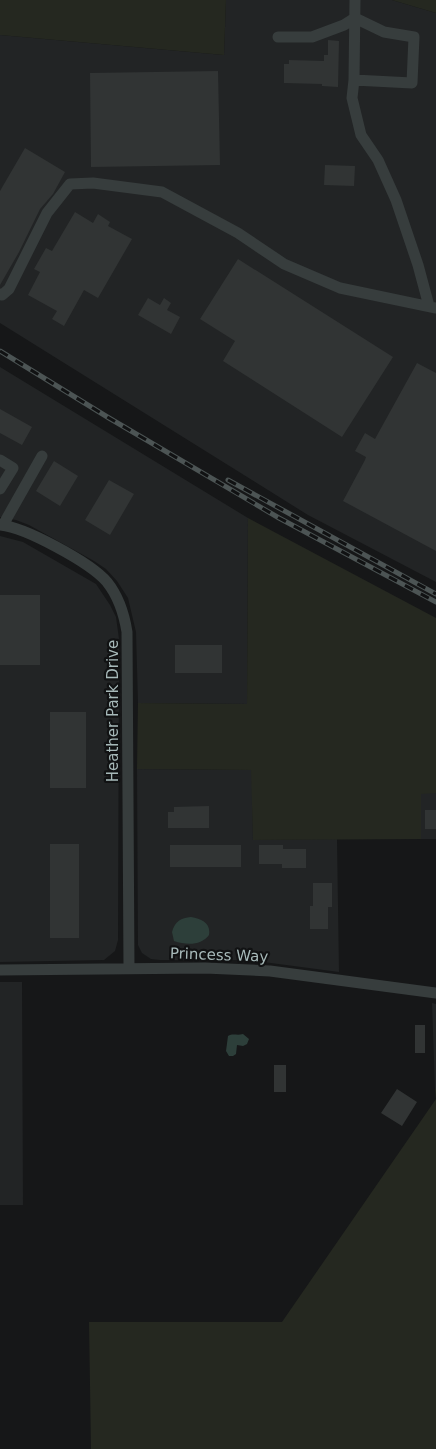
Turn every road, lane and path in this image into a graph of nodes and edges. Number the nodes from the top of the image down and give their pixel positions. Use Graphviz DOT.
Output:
graph roads {
  1 [pos="355,0"];
  2 [pos="355,18"];
  3 [pos="278,37"];
  4 [pos="354,80"];
  5 [pos="0,294"];
  6 [pos="433,307"];
  7 [pos="42,456"];
  8 [pos="0,460"];
  9 [pos="0,489"];
  10 [pos="2,525"];
  11 [pos="129,968"];
  12 [pos="0,970"];
  13 [pos="436,993"];
  1 -- 2 [label="street"];
  2 -- 3 [label="street"];
  2 -- 4 [label="street"];
  2 -- 4 [label="street"];
  4 -- 6 [label="street"];
  5 -- 6 [label="street"];
  7 -- 10 [label="street"];
  8 -- 9 [label="street"];
  10 -- 11 [label="street, Heather Park Drive"];
  11 -- 12 [label="street, Princess Way"];
  11 -- 13 [label="street, Princess Way"];
}
